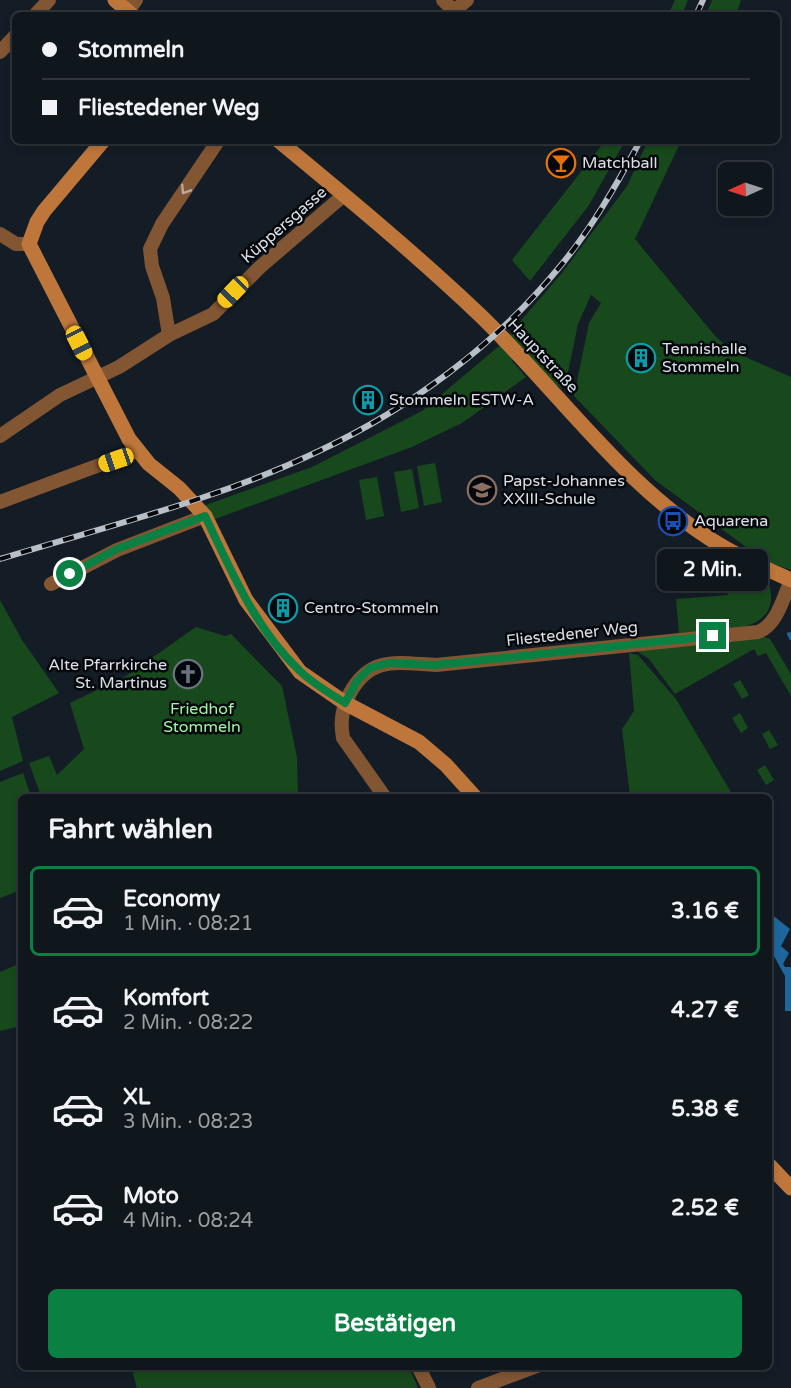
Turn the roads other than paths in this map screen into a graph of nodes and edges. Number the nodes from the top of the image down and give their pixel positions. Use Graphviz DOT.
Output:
graph roads {
  1 [pos="49,0"];
  2 [pos="115,0"];
  3 [pos="443,0"];
  4 [pos="467,0"];
  5 [pos="132,9"];
  6 [pos="38,12"];
  7 [pos="12,39"];
  8 [pos="0,52"];
  9 [pos="100,144"];
  10 [pos="216,144"];
  11 [pos="283,144"];
  12 [pos="344,195"];
  13 [pos="0,234"];
  14 [pos="29,244"];
  15 [pos="169,335"];
  16 [pos="97,378"];
  17 [pos="0,436"];
  18 [pos="137,451"];
  19 [pos="0,502"];
  20 [pos="205,516"];
  21 [pos="791,580"];
  22 [pos="51,584"];
  23 [pos="345,703"];
  24 [pos="383,794"];
  25 [pos="472,794"];
  26 [pos="772,1168"];
  27 [pos="791,1188"];
  28 [pos="420,1370"];
  29 [pos="514,1370"];
  30 [pos="429,1388"];
  31 [pos="478,1388"];
  1 -- 6 [label="street"];
  2 -- 5 [label="street"];
  3 -- 4 [label="street"];
  7 -- 8 [label="street"];
  9 -- 14 [label="street"];
  10 -- 15 [label="street, one-way"];
  11 -- 12 [label="street, Hauptstraße"];
  12 -- 15 [label="street, Küppersgasse"];
  12 -- 21 [label="street, Hauptstraße"];
  13 -- 14 [label="street"];
  14 -- 16 [label="street"];
  15 -- 16 [label="street, Küppersgasse"];
  16 -- 17 [label="street, Küppersgasse"];
  16 -- 18 [label="street"];
  18 -- 19 [label="street"];
  18 -- 20 [label="street"];
  20 -- 22 [label="street"];
  20 -- 23 [label="street"];
  21 -- 23 [label="street, Fliestedener Weg"];
  23 -- 24 [label="street"];
  23 -- 25 [label="street"];
  26 -- 27 [label="street"];
  28 -- 30 [label="street"];
  29 -- 31 [label="street"];
}
